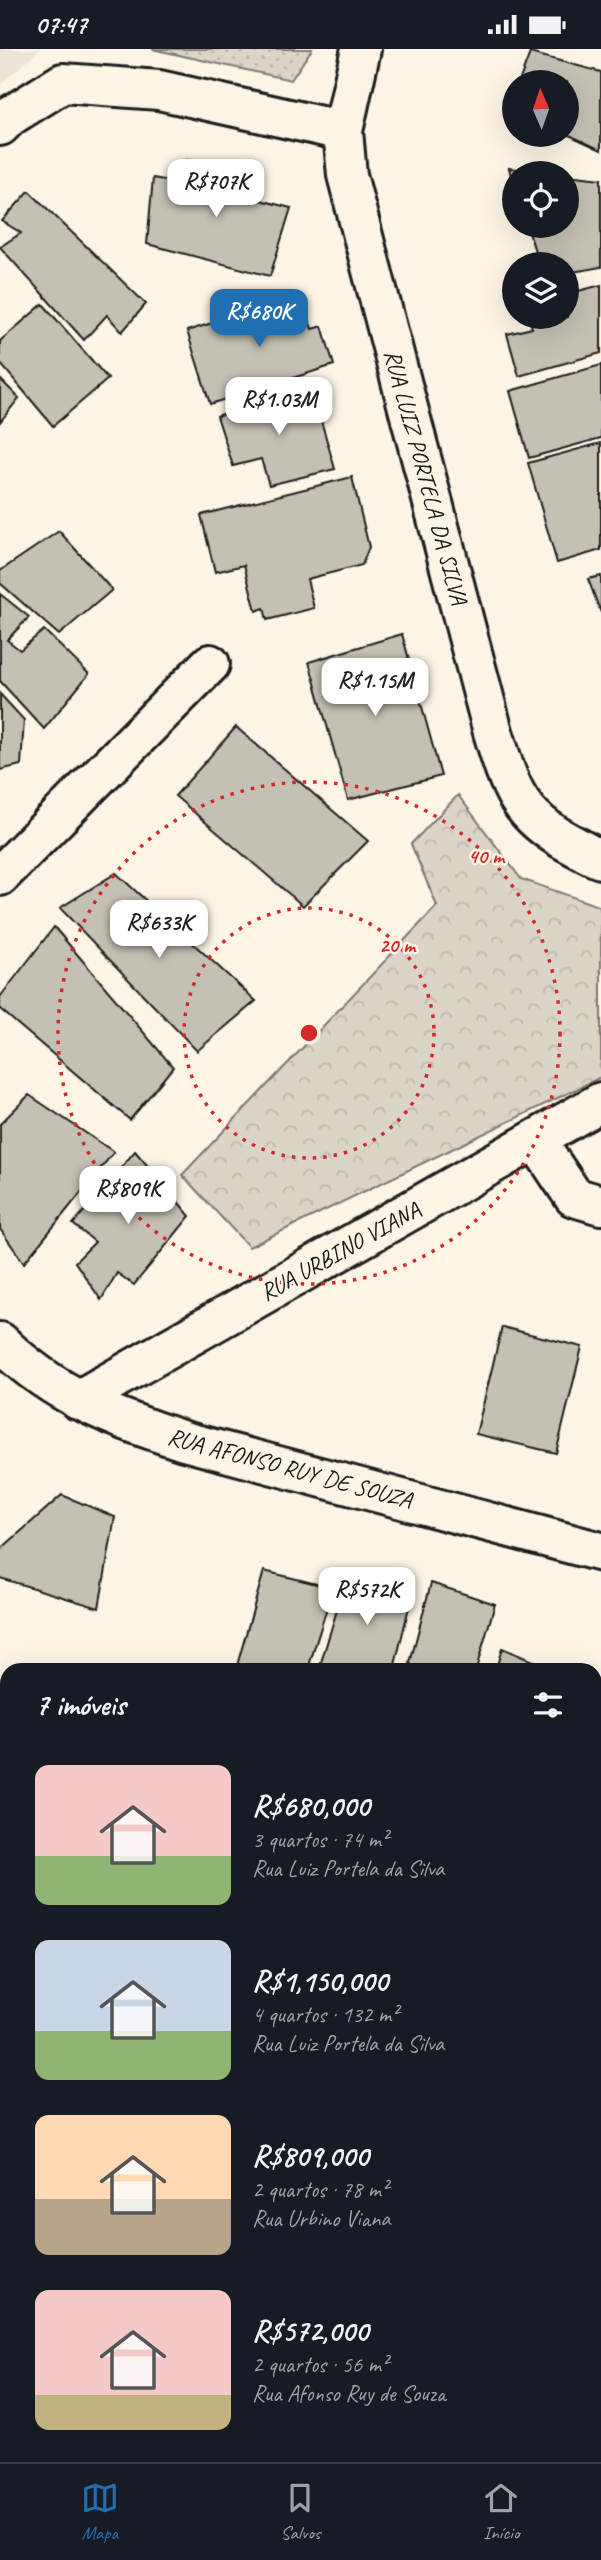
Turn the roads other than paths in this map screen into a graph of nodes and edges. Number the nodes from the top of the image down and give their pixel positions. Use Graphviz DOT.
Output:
graph roads {
  1 [pos="361,49"];
  2 [pos="0,126"];
  3 [pos="343,131"];
  4 [pos="210,664"];
  5 [pos="601,859"];
  6 [pos="0,876"];
  7 [pos="601,1102"];
  8 [pos="536,1140"];
  9 [pos="601,1205"];
  10 [pos="0,1342"];
  11 [pos="78,1400"];
  12 [pos="601,1552"];
  1 -- 3 [label="street, RUA LUIZ PORTELA DA SILVA"];
  2 -- 3 [label="street"];
  3 -- 5 [label="street, RUA LUIZ PORTELA DA SILVA"];
  4 -- 6 [label="street"];
  7 -- 8 [label="street, RUA URBINO VIANA"];
  8 -- 9 [label="street"];
  8 -- 11 [label="street, RUA URBINO VIANA"];
  10 -- 11 [label="street, RUA AFONSO RUY DE SOUZA"];
  11 -- 12 [label="street, RUA AFONSO RUY DE SOUZA"];
}
